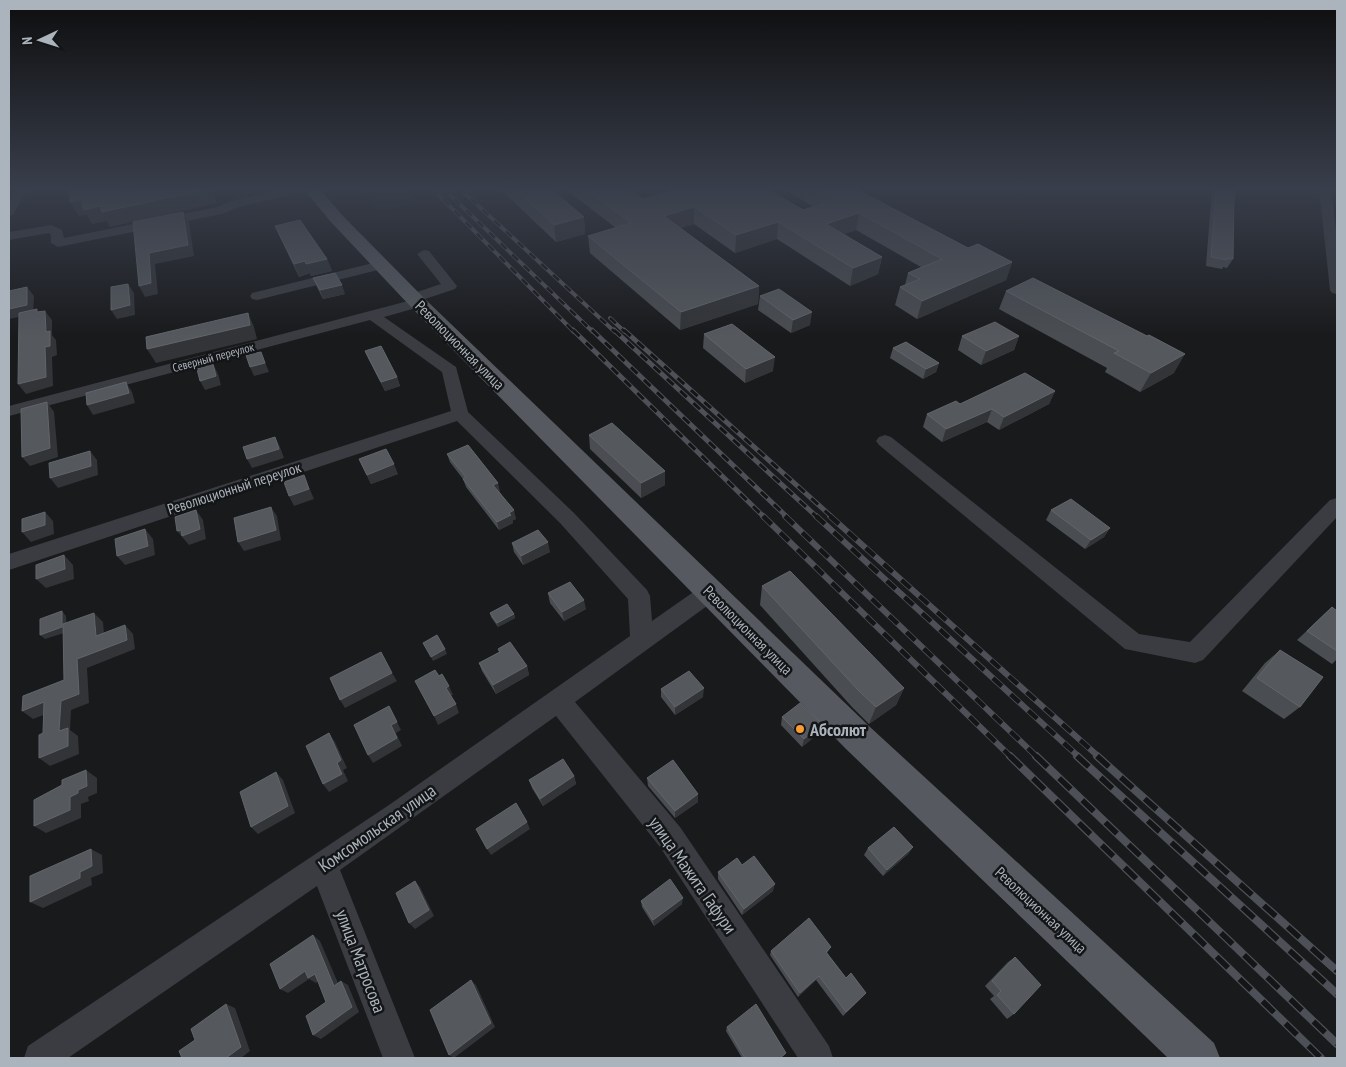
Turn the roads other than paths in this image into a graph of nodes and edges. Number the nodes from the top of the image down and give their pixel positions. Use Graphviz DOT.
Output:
graph roads {
  1 [pos="57,238"];
  2 [pos="84,238"];
  3 [pos="355,238"];
  4 [pos="1331,238"];
  5 [pos="424,254"];
  6 [pos="381,265"];
  7 [pos="1337,290"];
  8 [pos="257,296"];
  9 [pos="416,301"];
  10 [pos="372,315"];
  11 [pos="463,366"];
  12 [pos="9,410"];
  13 [pos="460,414"];
  14 [pos="885,440"];
  15 [pos="1337,505"];
  16 [pos="9,562"];
  17 [pos="710,592"];
  18 [pos="642,640"];
  19 [pos="558,700"];
  20 [pos="324,864"];
  21 [pos="40,1058"];
  22 [pos="399,1058"];
  23 [pos="817,1058"];
  24 [pos="1199,1058"];
  1 -- 2 [label="street"];
  3 -- 6 [label="main road, Революционная улица"];
  4 -- 7 [label="street"];
  5 -- 9 [label="street, Северный переулок"];
  6 -- 8 [label="street"];
  6 -- 9 [label="main road, Революционная улица"];
  9 -- 10 [label="street, Северный переулок"];
  9 -- 11 [label="main road, Революционная улица"];
  10 -- 11 [label="street"];
  10 -- 12 [label="street, Северный переулок"];
  11 -- 13 [label="street"];
  11 -- 17 [label="main road, Революционная улица"];
  13 -- 16 [label="street, Революционный переулок"];
  13 -- 18 [label="street"];
  14 -- 15 [label="street"];
  17 -- 18 [label="street, Комсомольская улица"];
  17 -- 24 [label="main road, Революционная улица"];
  18 -- 19 [label="street, Комсомольская улица"];
  19 -- 20 [label="street, Комсомольская улица"];
  19 -- 23 [label="street, улица Мажита Гафури"];
  20 -- 21 [label="street, Комсомольская улица"];
  20 -- 22 [label="street, улица Матросова"];
}
